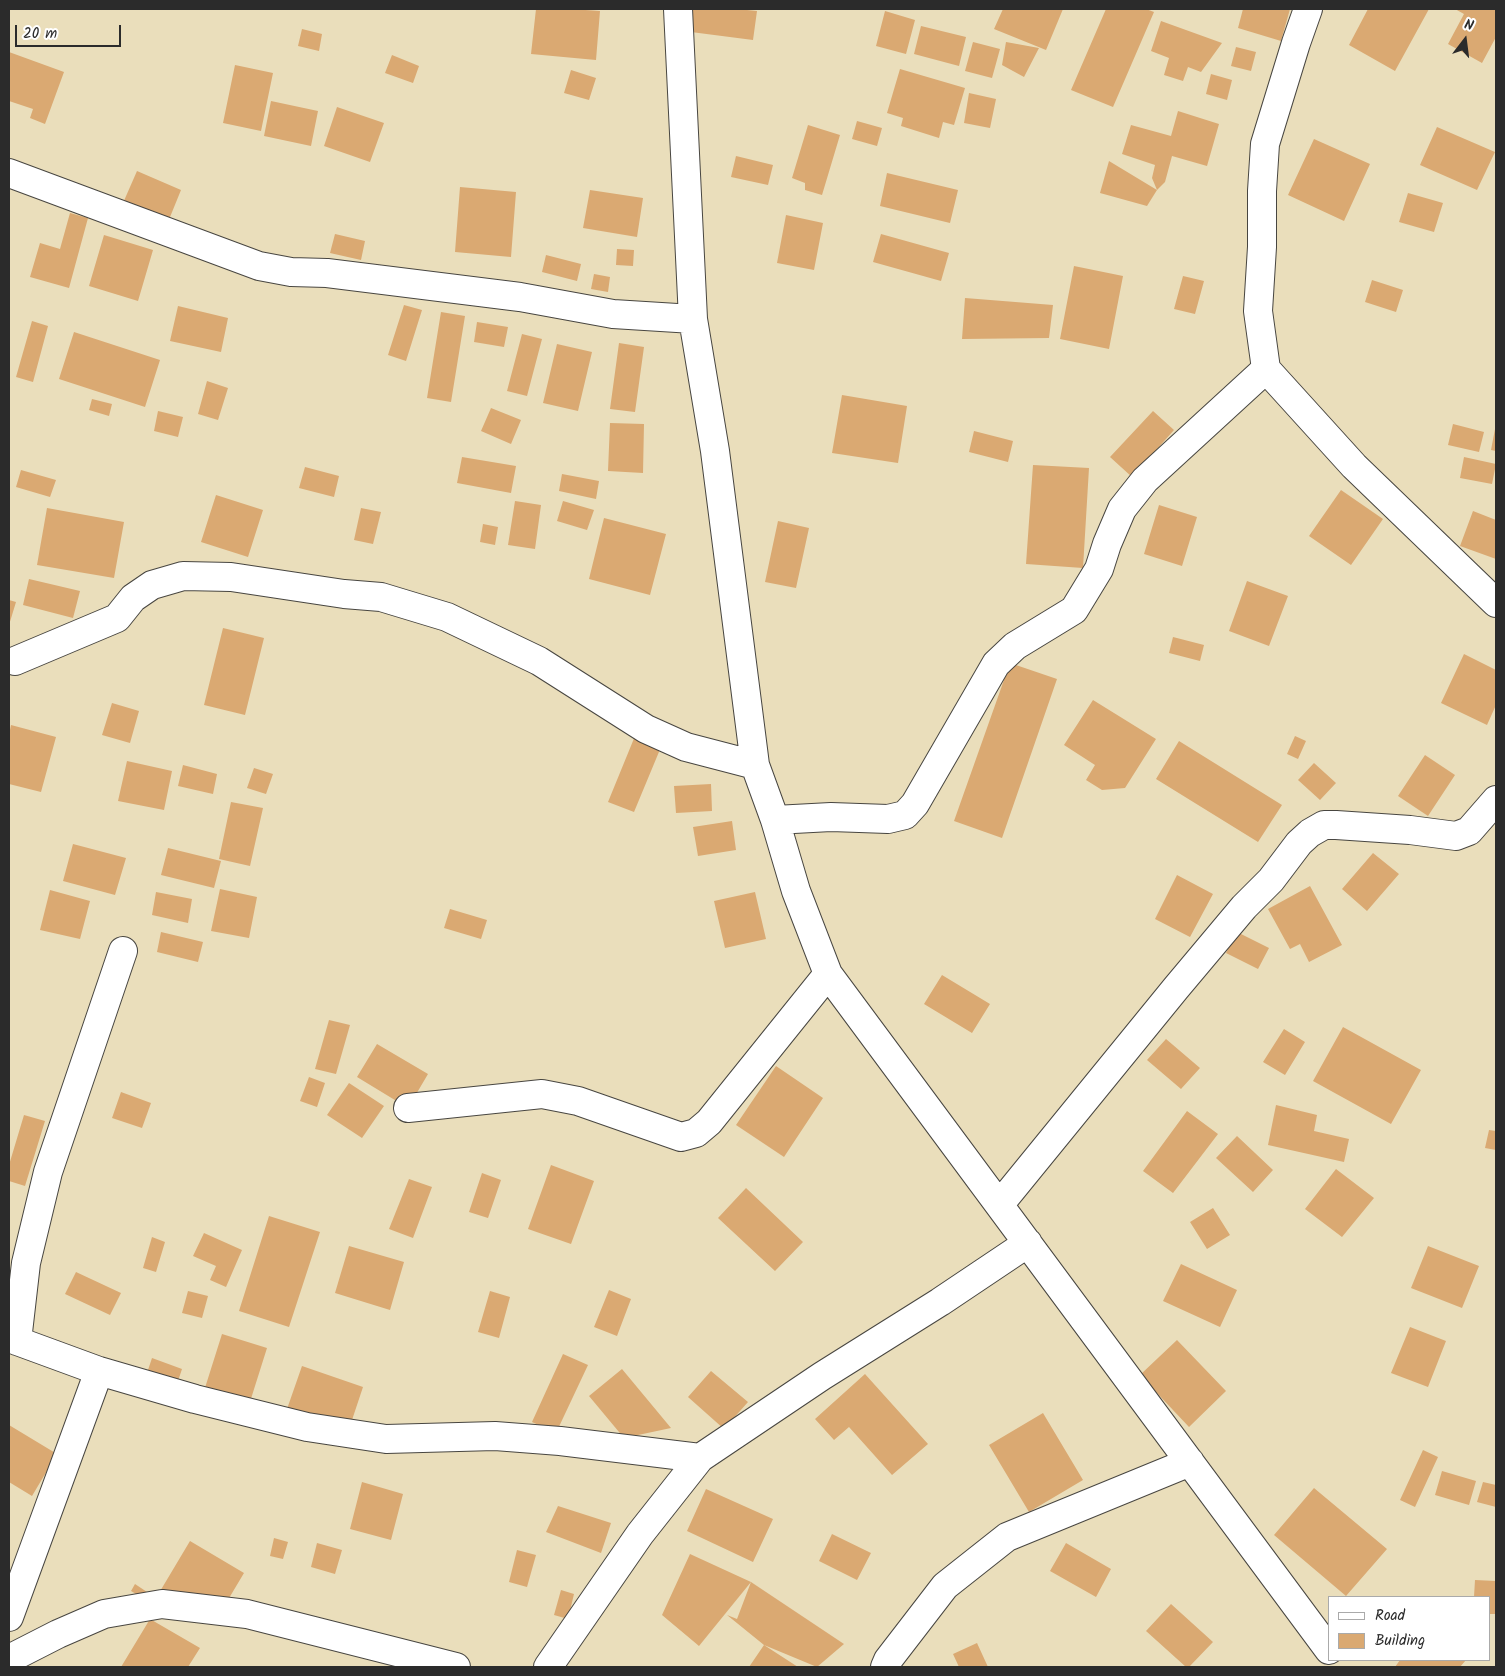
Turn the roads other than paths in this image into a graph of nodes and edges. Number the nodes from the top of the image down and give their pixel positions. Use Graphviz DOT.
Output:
graph roads {
  1 [pos="678,9"];
  2 [pos="1308,9"];
  3 [pos="9,173"];
  4 [pos="693,319"];
  5 [pos="1266,369"];
  6 [pos="1496,603"];
  7 [pos="15,661"];
  8 [pos="755,766"];
  9 [pos="1496,800"];
  10 [pos="775,820"];
  11 [pos="122,951"];
  12 [pos="828,974"];
  13 [pos="408,1108"];
  14 [pos="1000,1204"];
  15 [pos="1028,1243"];
  16 [pos="13,1339"];
  17 [pos="99,1371"];
  18 [pos="700,1458"];
  19 [pos="1190,1462"];
  20 [pos="9,1617"];
  21 [pos="1328,1649"];
  22 [pos="9,1659"];
  23 [pos="456,1667"];
  24 [pos="548,1667"];
  25 [pos="885,1667"];
  1 -- 4 [label="street"];
  2 -- 5 [label="street"];
  3 -- 4 [label="street"];
  4 -- 8 [label="street"];
  5 -- 6 [label="street"];
  5 -- 10 [label="street"];
  7 -- 8 [label="street"];
  8 -- 10 [label="street"];
  9 -- 14 [label="street"];
  10 -- 12 [label="street"];
  11 -- 16 [label="street"];
  12 -- 13 [label="street"];
  12 -- 14 [label="street"];
  14 -- 15 [label="street"];
  15 -- 18 [label="street"];
  15 -- 19 [label="street"];
  16 -- 17 [label="street"];
  17 -- 18 [label="street"];
  17 -- 20 [label="street"];
  18 -- 24 [label="street"];
  19 -- 21 [label="street"];
  19 -- 25 [label="street"];
  22 -- 23 [label="street"];
}
